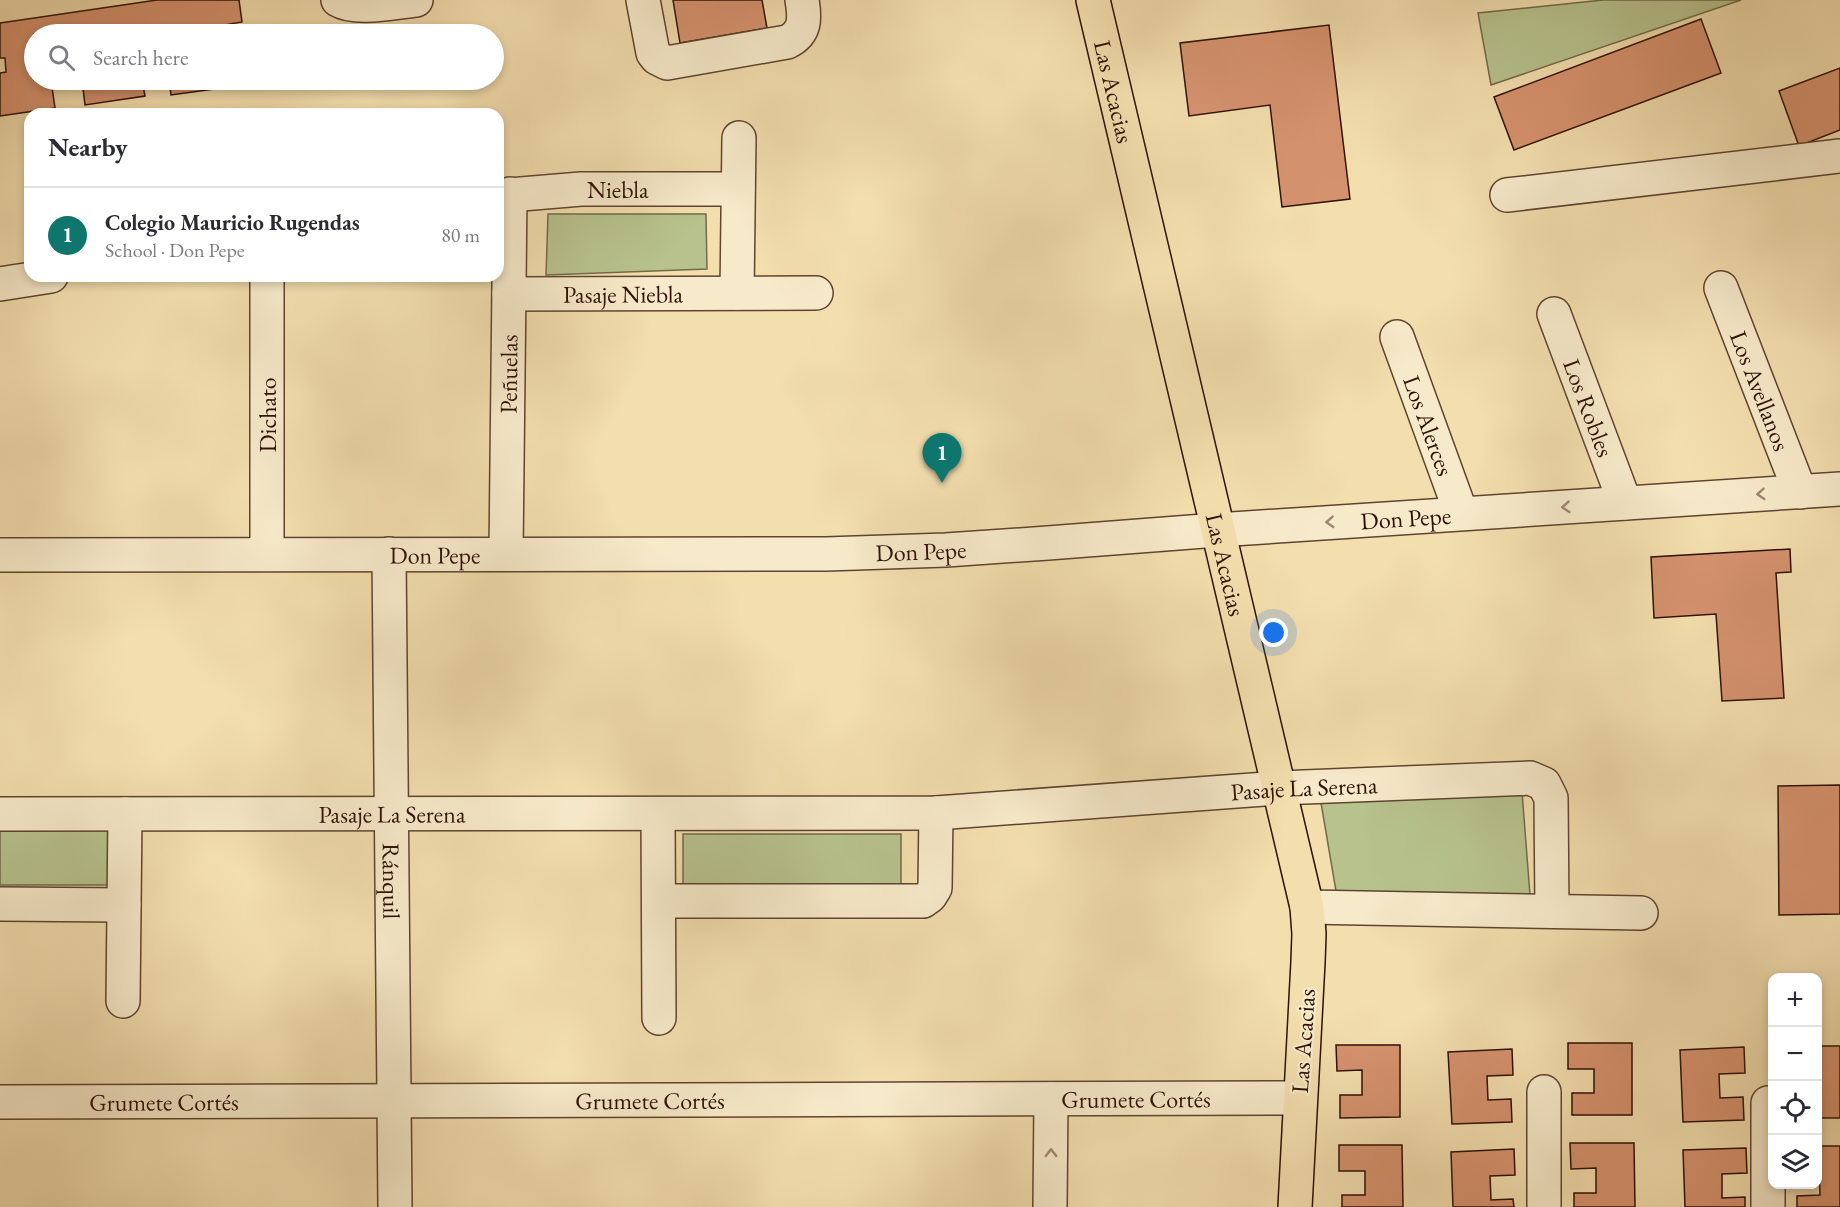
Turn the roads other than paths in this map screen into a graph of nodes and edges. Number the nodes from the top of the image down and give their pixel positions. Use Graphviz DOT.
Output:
graph roads {
  1 [pos="416,0"];
  2 [pos="643,0"];
  3 [pos="802,0"];
  4 [pos="1093,0"];
  5 [pos="341,2"];
  6 [pos="739,138"];
  7 [pos="1840,156"];
  8 [pos="738,189"];
  9 [pos="504,195"];
  10 [pos="1507,195"];
  11 [pos="24,280"];
  12 [pos="267,282"];
  13 [pos="0,284"];
  14 [pos="1721,288"];
  15 [pos="737,293"];
  16 [pos="816,293"];
  17 [pos="509,294"];
  18 [pos="1554,314"];
  19 [pos="1397,337"];
  20 [pos="1840,489"];
  21 [pos="1800,492"];
  22 [pos="1625,503"];
  23 [pos="1461,513"];
  24 [pos="1217,530"];
  25 [pos="267,554"];
  26 [pos="389,554"];
  27 [pos="506,554"];
  28 [pos="0,555"];
  29 [pos="1279,788"];
  30 [pos="392,813"];
  31 [pos="936,813"];
  32 [pos="0,814"];
  33 [pos="125,814"];
  34 [pos="658,814"];
  35 [pos="658,901"];
  36 [pos="0,904"];
  37 [pos="124,906"];
  38 [pos="1307,907"];
  39 [pos="1552,911"];
  40 [pos="1641,913"];
  41 [pos="123,1001"];
  42 [pos="659,1018"];
  43 [pos="1544,1092"];
  44 [pos="1299,1098"];
  45 [pos="1051,1099"];
  46 [pos="394,1101"];
  47 [pos="0,1102"];
  48 [pos="1768,1135"];
  49 [pos="395,1207"];
  50 [pos="1050,1207"];
  51 [pos="1295,1207"];
  52 [pos="1544,1207"];
  53 [pos="1768,1207"];
  1 -- 5 [label="street"];
  2 -- 3 [label="street"];
  4 -- 24 [label="main road, Las Acacias"];
  6 -- 8 [label="street"];
  7 -- 10 [label="street"];
  8 -- 9 [label="street, Niebla"];
  8 -- 15 [label="street"];
  9 -- 17 [label="street, Peñuelas"];
  11 -- 13 [label="street"];
  12 -- 25 [label="street, Dichato"];
  14 -- 21 [label="street, Los Avellanos"];
  15 -- 16 [label="street, Pasaje Niebla"];
  15 -- 17 [label="street, Pasaje Niebla"];
  17 -- 27 [label="street, Peñuelas"];
  18 -- 22 [label="street, Los Robles"];
  19 -- 23 [label="street, Los Alerces"];
  20 -- 21 [label="street, Don Pepe"];
  21 -- 22 [label="street, Don Pepe, one-way"];
  22 -- 23 [label="street, Don Pepe, one-way"];
  23 -- 24 [label="street, Don Pepe, one-way"];
  24 -- 27 [label="street, Don Pepe"];
  24 -- 29 [label="main road, Las Acacias"];
  25 -- 26 [label="street, Don Pepe"];
  25 -- 28 [label="street, Don Pepe"];
  26 -- 27 [label="street, Don Pepe"];
  26 -- 30 [label="street, Ránquil"];
  29 -- 31 [label="street, Pasaje La Serena"];
  29 -- 38 [label="main road, Las Acacias"];
  29 -- 39 [label="street, Pasaje La Serena"];
  30 -- 33 [label="street, Pasaje La Serena"];
  30 -- 34 [label="street, Pasaje La Serena"];
  30 -- 46 [label="street, Ránquil"];
  31 -- 34 [label="street, Pasaje La Serena"];
  31 -- 35 [label="street"];
  32 -- 33 [label="street, Pasaje La Serena"];
  33 -- 37 [label="street"];
  34 -- 35 [label="street"];
  35 -- 42 [label="street"];
  36 -- 37 [label="street"];
  37 -- 41 [label="street"];
  38 -- 39 [label="street"];
  38 -- 44 [label="main road, Las Acacias"];
  39 -- 40 [label="street"];
  43 -- 52 [label="street"];
  44 -- 45 [label="street, Grumete Cortés"];
  44 -- 51 [label="main road, Las Acacias"];
  45 -- 46 [label="street, Grumete Cortés"];
  50 -- 45 [label="street, one-way"];
  46 -- 47 [label="street, Grumete Cortés"];
  46 -- 49 [label="street, Ránquil"];
  48 -- 53 [label="street"];
}
